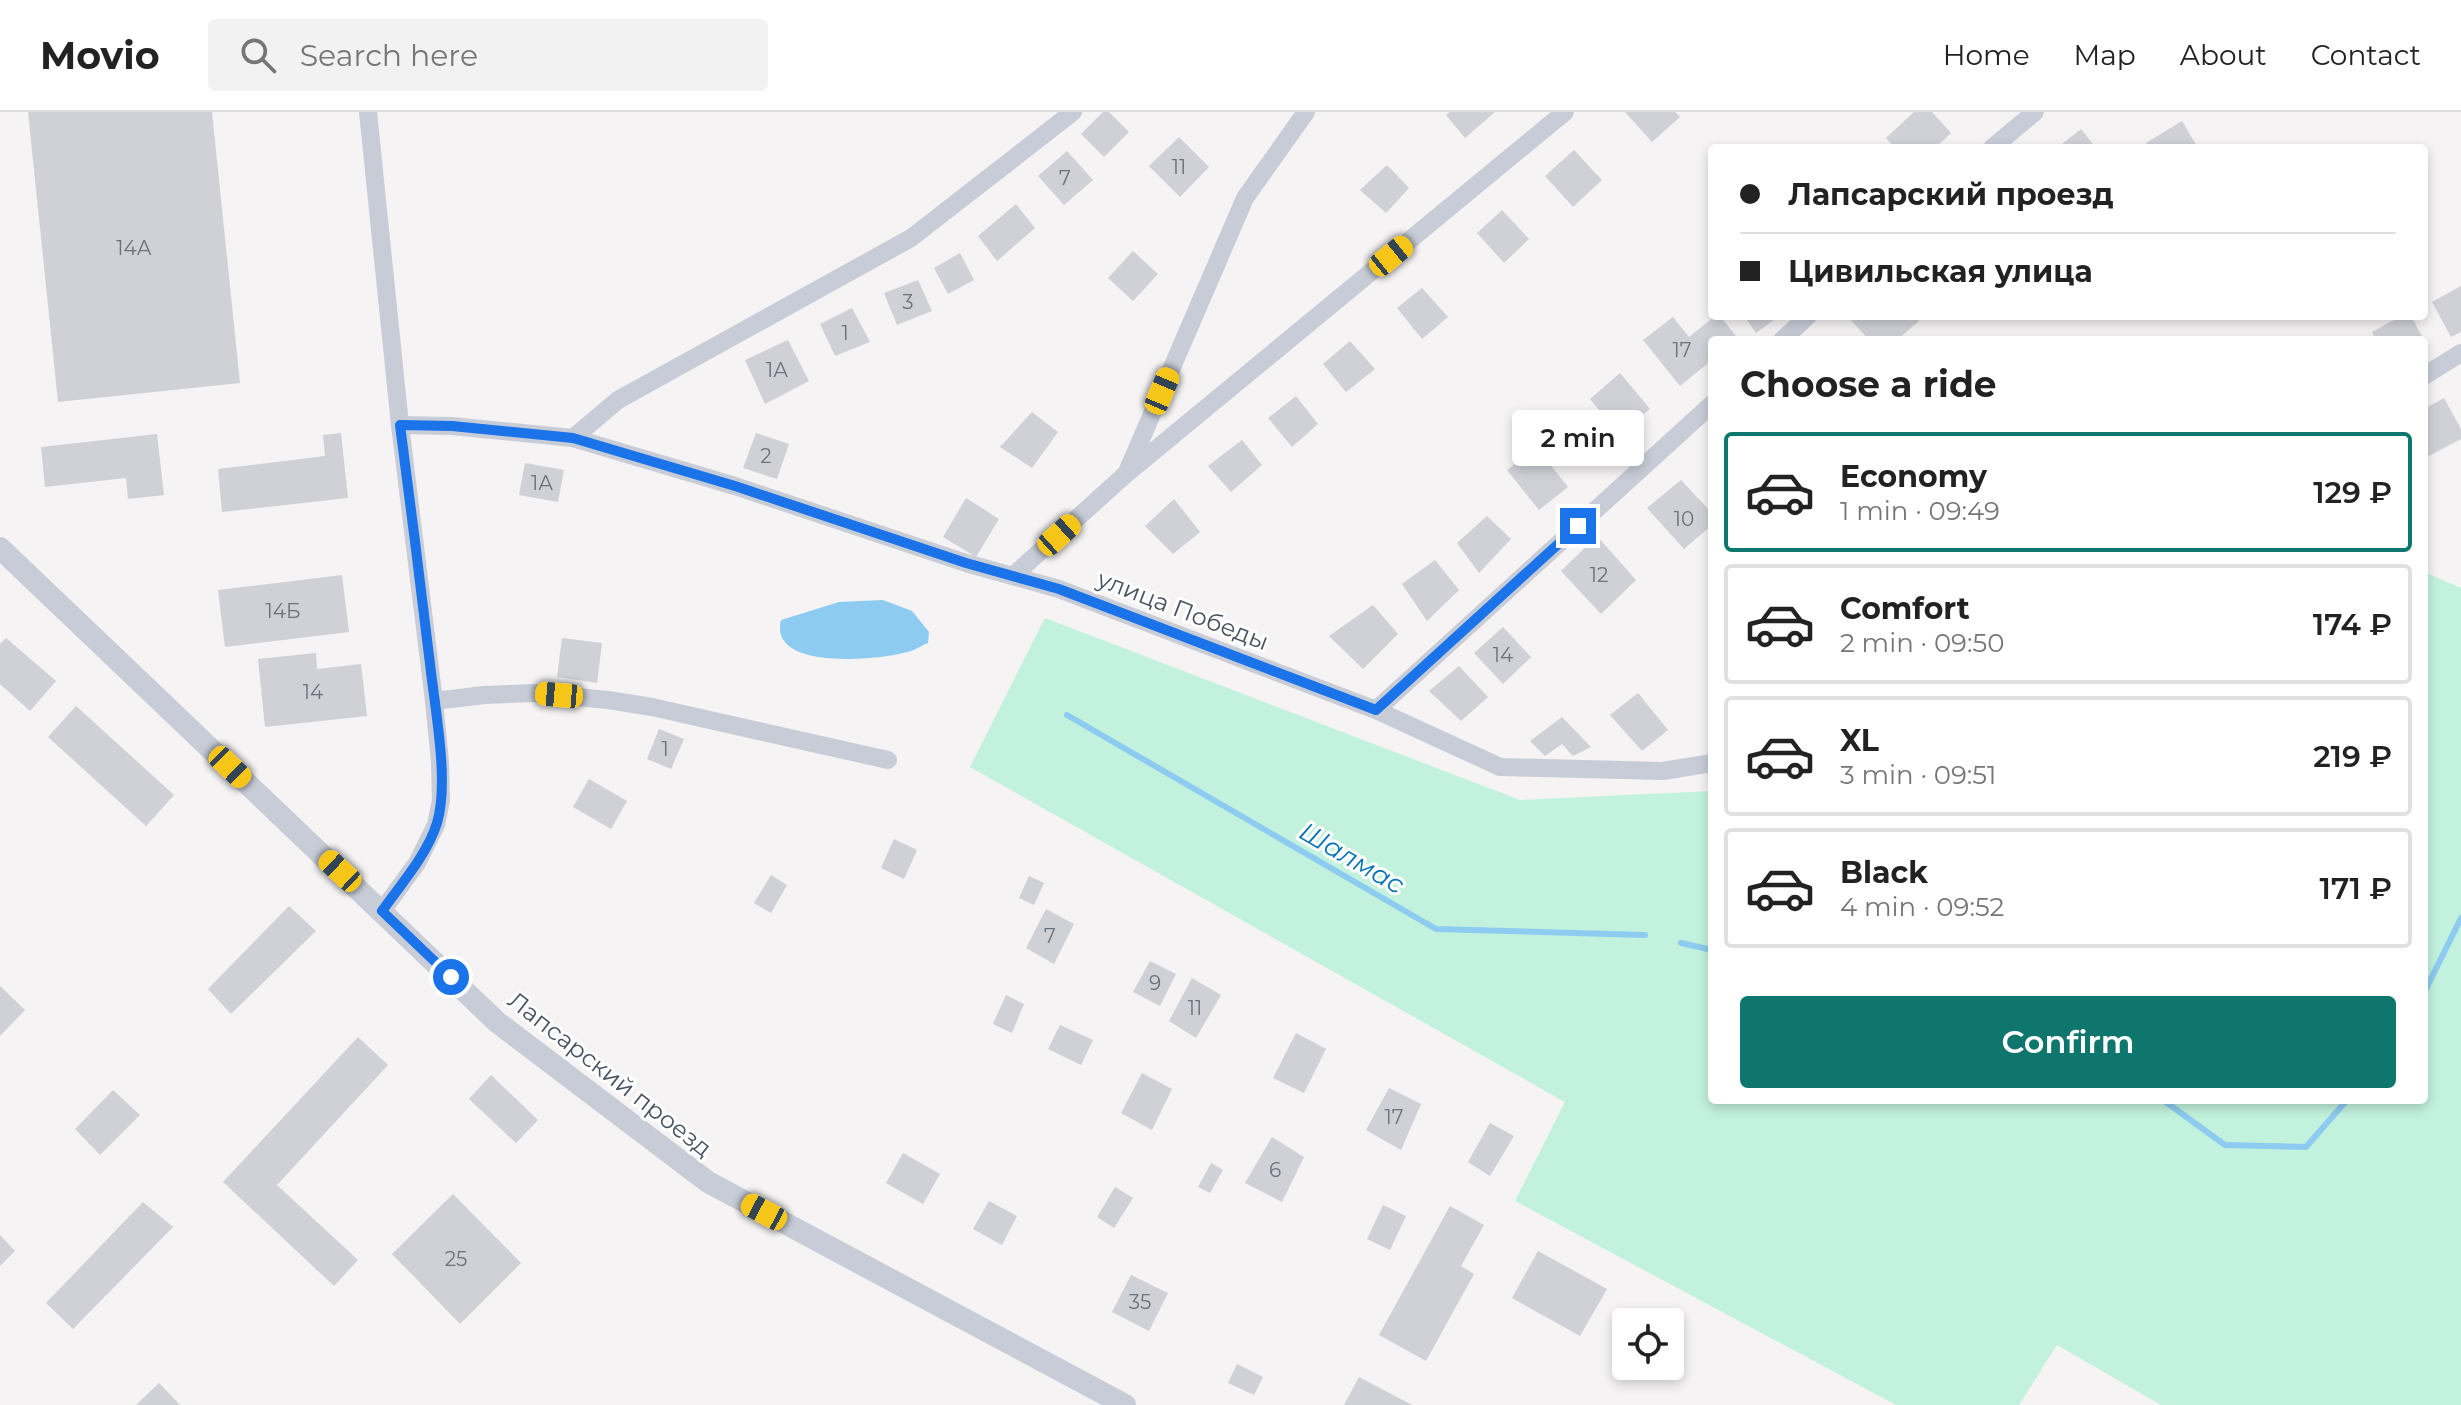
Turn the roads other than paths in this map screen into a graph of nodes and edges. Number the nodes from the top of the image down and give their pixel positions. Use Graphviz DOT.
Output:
graph roads {
  1 [pos="368,112"];
  2 [pos="1073,112"];
  3 [pos="1306,112"];
  4 [pos="1565,112"];
  5 [pos="2035,112"];
  6 [pos="1997,144"];
  7 [pos="1804,320"];
  8 [pos="1786,336"];
  9 [pos="2461,353"];
  10 [pos="2428,374"];
  11 [pos="1708,408"];
  12 [pos="400,425"];
  13 [pos="573,438"];
  14 [pos="1126,474"];
  15 [pos="0,548"];
  16 [pos="1014,575"];
  17 [pos="434,701"];
  18 [pos="1376,710"];
  19 [pos="888,760"];
  20 [pos="1708,764"];
  21 [pos="382,911"];
  22 [pos="1125,1405"];
  1 -- 12 [label="street"];
  2 -- 13 [label="street"];
  3 -- 14 [label="street"];
  4 -- 14 [label="street"];
  5 -- 6 [label="street"];
  7 -- 8 [label="street"];
  9 -- 10 [label="street"];
  11 -- 18 [label="street"];
  12 -- 13 [label="street, улица Победы"];
  12 -- 17 [label="street"];
  13 -- 16 [label="street, улица Победы"];
  14 -- 16 [label="street"];
  15 -- 21 [label="street, Лапсарский проезд"];
  16 -- 18 [label="street, улица Победы"];
  17 -- 19 [label="street"];
  17 -- 21 [label="street"];
  18 -- 20 [label="street, улица Победы"];
  21 -- 22 [label="street, Лапсарский проезд"];
}
